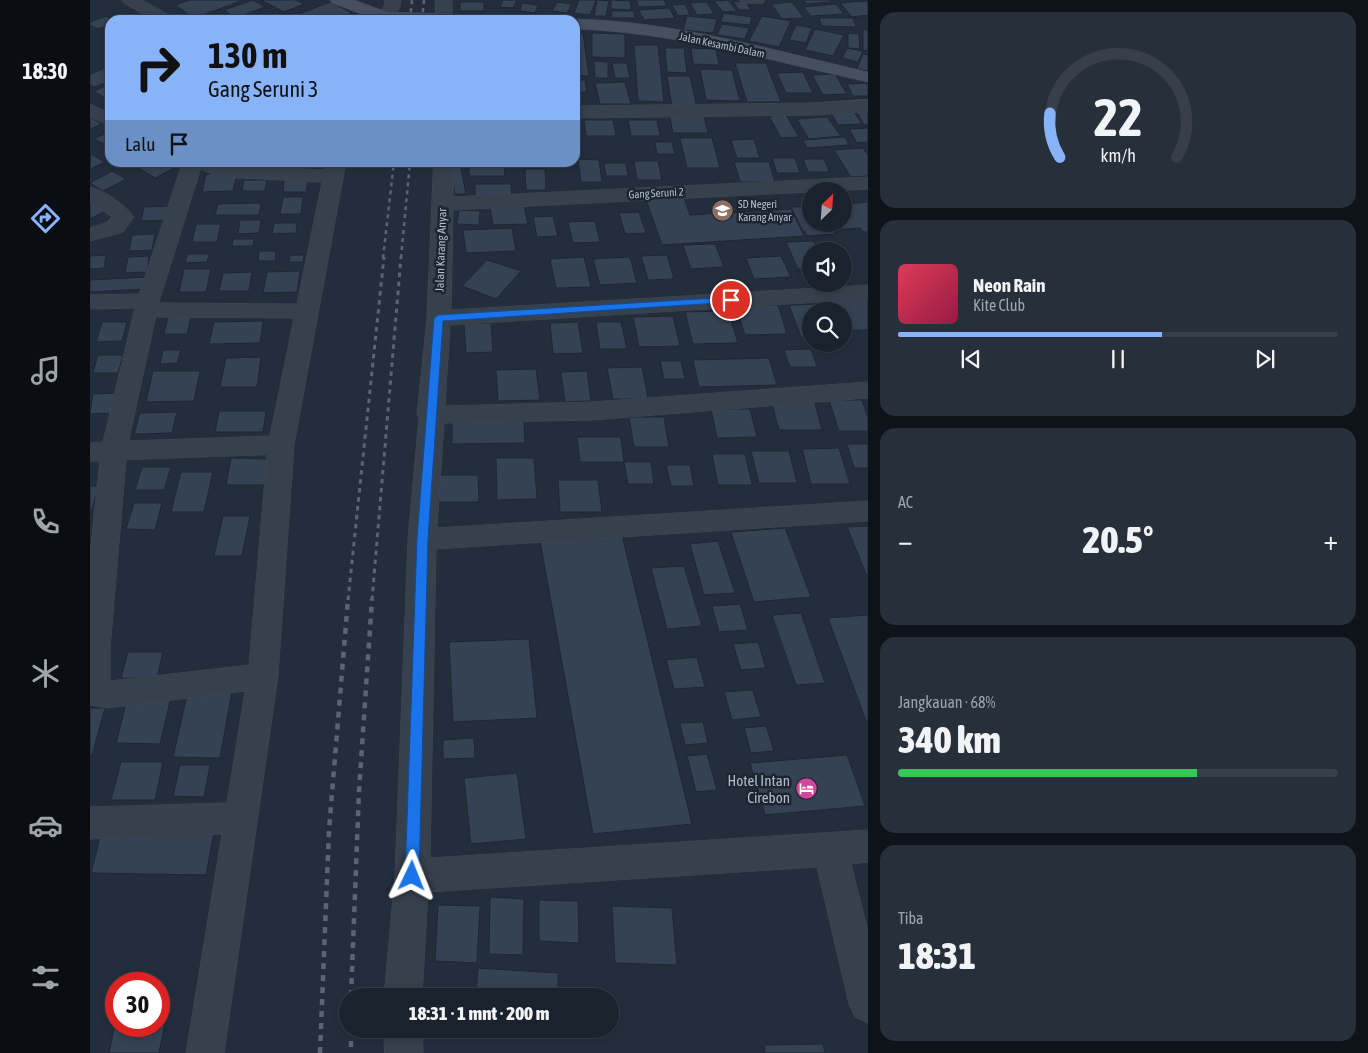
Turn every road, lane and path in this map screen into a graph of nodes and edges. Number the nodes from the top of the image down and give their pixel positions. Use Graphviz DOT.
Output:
graph roads {
  1 [pos="130,0"];
  2 [pos="338,0"];
  3 [pos="393,0"];
  4 [pos="444,0"];
  5 [pos="748,0"];
  6 [pos="757,0"];
  7 [pos="156,15"];
  8 [pos="376,15"];
  9 [pos="386,15"];
  10 [pos="444,15"];
  11 [pos="580,24"];
  12 [pos="868,77"];
  13 [pos="868,106"];
  14 [pos="90,110"];
  15 [pos="580,112"];
  16 [pos="105,118"];
  17 [pos="191,167"];
  18 [pos="211,167"];
  19 [pos="444,167"];
  20 [pos="335,169"];
  21 [pos="868,183"];
  22 [pos="90,193"];
  23 [pos="443,204"];
  24 [pos="90,235"];
  25 [pos="868,292"];
  26 [pos="90,302"];
  27 [pos="148,306"];
  28 [pos="308,310"];
  29 [pos="448,317"];
  30 [pos="868,390"];
  31 [pos="430,415"];
  32 [pos="281,444"];
  33 [pos="102,451"];
  34 [pos="868,511"];
  35 [pos="422,539"];
  36 [pos="263,676"];
  37 [pos="240,818"];
  38 [pos="90,823"];
  39 [pos="868,846"];
  40 [pos="830,850"];
  41 [pos="412,876"];
  42 [pos="404,988"];
  43 [pos="868,1004"];
  44 [pos="403,1038"];
  45 [pos="205,1053"];
  46 [pos="404,1053"];
  1 -- 7 [label="street"];
  2 -- 8 [label="street"];
  3 -- 9 [label="street"];
  4 -- 10 [label="street"];
  5 -- 6 [label="street"];
  11 -- 12 [label="street, Jalan Kesambi Dalam"];
  13 -- 15 [label="street"];
  14 -- 16 [label="street"];
  17 -- 27 [label="street"];
  18 -- 20 [label="street"];
  19 -- 23 [label="street, Jalan Karang Anyar"];
  20 -- 28 [label="street"];
  21 -- 23 [label="street, Gang Seruni 2"];
  22 -- 24 [label="street"];
  23 -- 29 [label="street, Jalan Karang Anyar"];
  25 -- 29 [label="street"];
  26 -- 27 [label="street"];
  27 -- 28 [label="street"];
  27 -- 33 [label="street"];
  28 -- 32 [label="street"];
  29 -- 31 [label="street, Jalan Karang Anyar"];
  30 -- 31 [label="street"];
  31 -- 35 [label="street, Jalan Karang Anyar"];
  32 -- 33 [label="street"];
  32 -- 36 [label="street"];
  33 -- 36 [label="street"];
  34 -- 35 [label="street"];
  35 -- 41 [label="street, Jalan Karang Anyar"];
  36 -- 37 [label="street"];
  37 -- 38 [label="street"];
  37 -- 45 [label="street"];
  39 -- 40 [label="street"];
  40 -- 41 [label="street"];
  40 -- 43 [label="street"];
  41 -- 42 [label="street, Jalan Karang Anyar"];
  44 -- 46 [label="street"];
}
